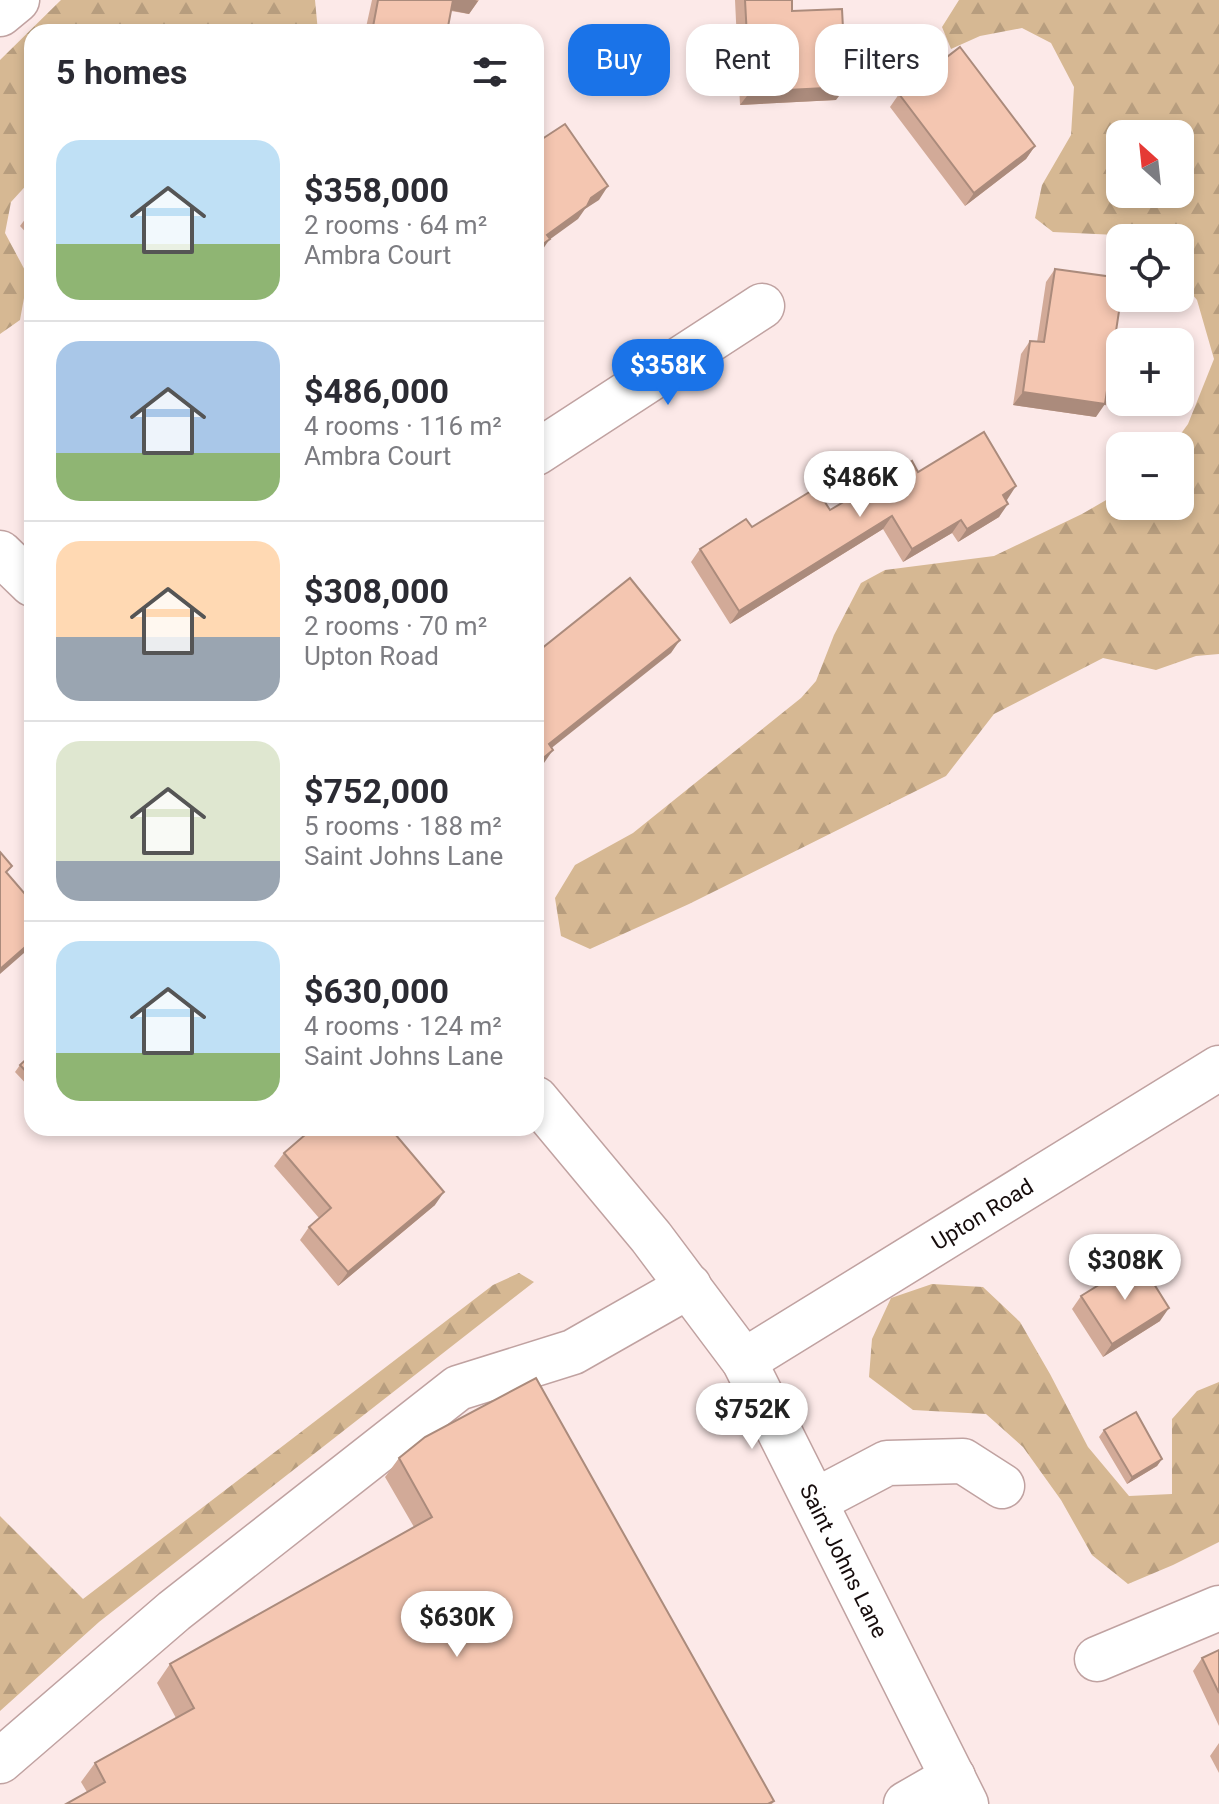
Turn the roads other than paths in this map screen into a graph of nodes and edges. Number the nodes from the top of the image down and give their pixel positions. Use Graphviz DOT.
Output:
graph roads {
  1 [pos="17,0"];
  2 [pos="0,14"];
  3 [pos="762,306"];
  4 [pos="544,448"];
  5 [pos="0,553"];
  6 [pos="24,576"];
  7 [pos="1219,1068"];
  8 [pos="544,1109"];
  9 [pos="689,1286"];
  10 [pos="744,1361"];
  11 [pos="1002,1486"];
  12 [pos="815,1501"];
  13 [pos="1219,1608"];
  14 [pos="1097,1659"];
  15 [pos="0,1761"];
  16 [pos="959,1791"];
  17 [pos="906,1804"];
  1 -- 2 [label="street"];
  3 -- 4 [label="street"];
  5 -- 6 [label="street"];
  7 -- 10 [label="street, Upton Road"];
  8 -- 9 [label="street, Saint Johns Lane"];
  9 -- 10 [label="street, Saint Johns Lane"];
  9 -- 15 [label="street"];
  10 -- 12 [label="street, Saint Johns Lane"];
  11 -- 12 [label="street"];
  12 -- 16 [label="street, Saint Johns Lane"];
  13 -- 14 [label="street"];
  16 -- 17 [label="street"];
}
